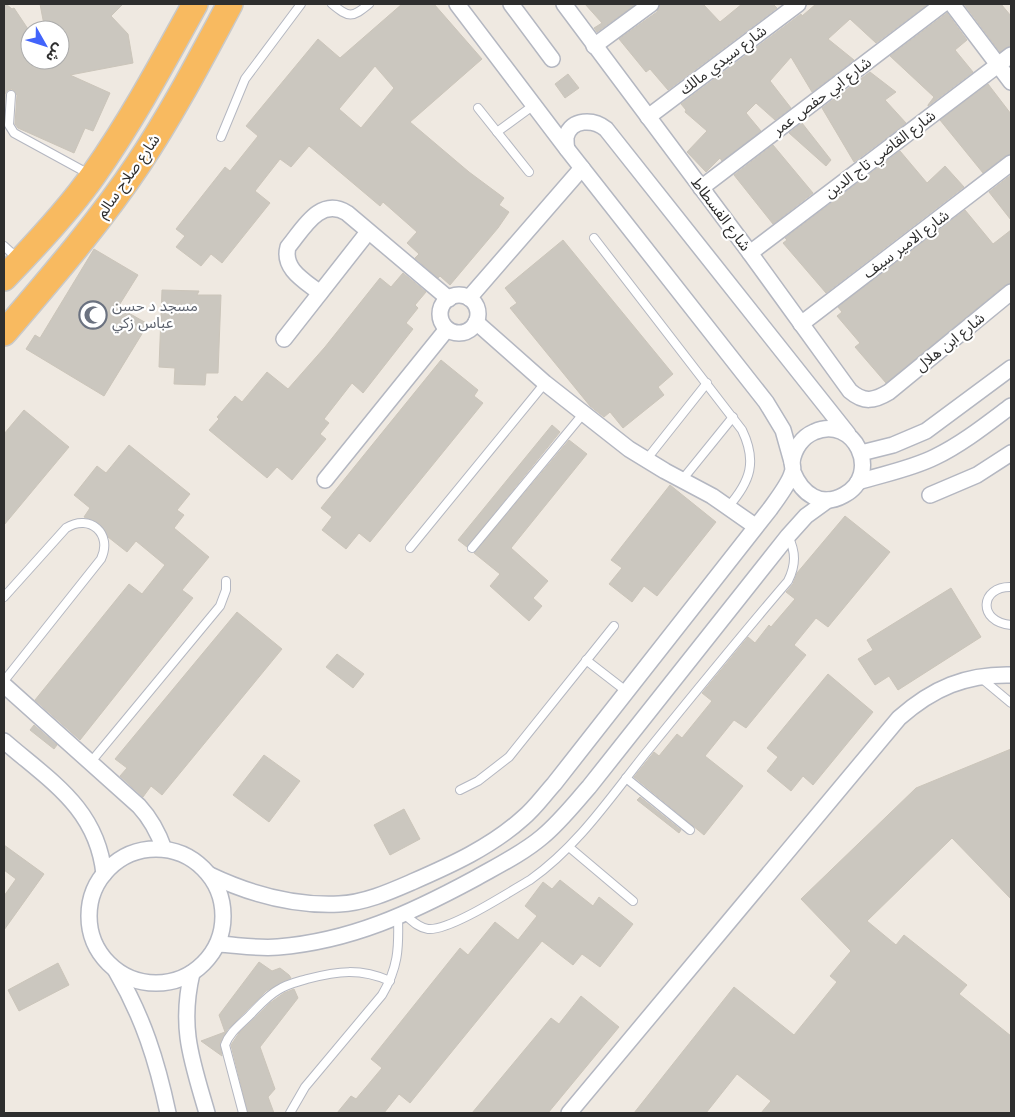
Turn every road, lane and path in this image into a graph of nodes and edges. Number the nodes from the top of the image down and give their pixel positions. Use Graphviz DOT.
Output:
graph roads {
  1 [pos="195,4"];
  2 [pos="230,4"];
  3 [pos="301,4"];
  4 [pos="332,4"];
  5 [pos="369,4"];
  6 [pos="457,4"];
  7 [pos="511,4"];
  8 [pos="564,4"];
  9 [pos="652,4"];
  10 [pos="798,4"];
  11 [pos="943,4"];
  12 [pos="952,4"];
  13 [pos="594,46"];
  14 [pos="1011,55"];
  15 [pos="552,59"];
  16 [pos="998,65"];
  17 [pos="1011,82"];
  18 [pos="11,95"];
  19 [pos="534,105"];
  20 [pos="478,108"];
  21 [pos="648,117"];
  22 [pos="497,132"];
  23 [pos="221,136"];
  24 [pos="567,149"];
  25 [pos="1011,164"];
  26 [pos="582,168"];
  27 [pos="529,172"];
  28 [pos="93,176"];
  29 [pos="701,188"];
  30 [pos="368,232"];
  31 [pos="594,238"];
  32 [pos="750,253"];
  33 [pos="9,262"];
  34 [pos="1011,292"];
  35 [pos="320,294"];
  36 [pos="469,298"];
  37 [pos="449,299"];
  38 [pos="476,322"];
  39 [pos="801,324"];
  40 [pos="447,329"];
  41 [pos="4,333"];
  42 [pos="284,339"];
  43 [pos="1011,368"];
  44 [pos="545,383"];
  45 [pos="707,384"];
  46 [pos="889,392"];
  47 [pos="1011,406"];
  48 [pos="583,414"];
  49 [pos="733,417"];
  50 [pos="850,437"];
  51 [pos="861,453"];
  52 [pos="1011,453"];
  53 [pos="646,460"];
  54 [pos="793,468"];
  55 [pos="325,480"];
  56 [pos="682,480"];
  57 [pos="858,482"];
  58 [pos="930,495"];
  59 [pos="828,500"];
  60 [pos="728,507"];
  61 [pos="755,526"];
  62 [pos="788,536"];
  63 [pos="410,548"];
  64 [pos="472,548"];
  65 [pos="226,580"];
  66 [pos="1011,587"];
  67 [pos="4,597"];
  68 [pos="1011,625"];
  69 [pos="614,626"];
  70 [pos="586,660"];
  71 [pos="1011,675"];
  72 [pos="980,676"];
  73 [pos="4,681"];
  74 [pos="4,685"];
  75 [pos="626,691"];
  76 [pos="1011,703"];
  77 [pos="4,741"];
  78 [pos="90,763"];
  79 [pos="626,778"];
  80 [pos="554,784"];
  81 [pos="460,790"];
  82 [pos="575,802"];
  83 [pos="690,830"];
  84 [pos="569,847"];
  85 [pos="164,849"];
  86 [pos="104,874"];
  87 [pos="210,875"];
  88 [pos="633,901"];
  89 [pos="401,916"];
  90 [pos="218,944"];
  91 [pos="115,969"];
  92 [pos="192,973"];
  93 [pos="390,981"];
  94 [pos="168,1113"];
  95 [pos="207,1113"];
  96 [pos="243,1113"];
  97 [pos="290,1113"];
  98 [pos="569,1113"];
  1 -- 28 [label="highway, شارع صلاح سالم"];
  2 -- 41 [label="highway, شارع صلاح سالم"];
  3 -- 23 [label="lane"];
  4 -- 5 [label="lane"];
  6 -- 19 [label="street"];
  7 -- 15 [label="street"];
  8 -- 13 [label="street, شارع الفسطاط"];
  9 -- 13 [label="street"];
  10 -- 21 [label="street, شارع سيدي مالك"];
  11 -- 29 [label="street, شارع ابي حفص عمر"];
  12 -- 16 [label="street"];
  13 -- 21 [label="street, شارع الفسطاط"];
  14 -- 16 [label="street, شارع القاضي تاج الدين"];
  16 -- 17 [label="street"];
  16 -- 32 [label="street, شارع القاضي تاج الدين"];
  18 -- 28 [label="lane"];
  19 -- 22 [label="lane"];
  19 -- 24 [label="street"];
  20 -- 22 [label="lane"];
  21 -- 29 [label="street, شارع الفسطاط"];
  22 -- 27 [label="lane"];
  24 -- 26 [label="street"];
  24 -- 50 [label="street"];
  25 -- 39 [label="street, شارع الامير سيف"];
  26 -- 36 [label="street"];
  26 -- 54 [label="street"];
  28 -- 33 [label="highway, شارع صلاح سالم"];
  29 -- 32 [label="street, شارع الفسطاط"];
  30 -- 35 [label="street"];
  30 -- 35 [label="street"];
  30 -- 37 [label="street"];
  31 -- 45 [label="lane"];
  32 -- 39 [label="street, شارع الفسطاط"];
  34 -- 46 [label="street, شارع ابن هلال"];
  35 -- 42 [label="street"];
  36 -- 37 [label="street"];
  36 -- 38 [label="street"];
  37 -- 40 [label="street"];
  38 -- 40 [label="street"];
  38 -- 44 [label="street"];
  39 -- 46 [label="street, شارع الفسطاط"];
  40 -- 55 [label="street"];
  43 -- 51 [label="street"];
  44 -- 48 [label="street"];
  44 -- 63 [label="lane"];
  45 -- 49 [label="lane"];
  45 -- 53 [label="lane"];
  47 -- 57 [label="street"];
  48 -- 53 [label="street"];
  48 -- 64 [label="lane"];
  49 -- 56 [label="lane"];
  49 -- 60 [label="lane"];
  50 -- 51 [label="street"];
  50 -- 54 [label="street"];
  51 -- 57 [label="street"];
  52 -- 58 [label="street"];
  53 -- 56 [label="street"];
  54 -- 59 [label="street"];
  54 -- 61 [label="street"];
  56 -- 60 [label="street"];
  57 -- 59 [label="street"];
  59 -- 62 [label="street"];
  60 -- 61 [label="street"];
  61 -- 75 [label="street"];
  62 -- 79 [label="lane"];
  62 -- 82 [label="street"];
  65 -- 78 [label="lane"];
  66 -- 68 [label="lane"];
  67 -- 73 [label="lane"];
  69 -- 70 [label="lane"];
  70 -- 75 [label="lane"];
  70 -- 81 [label="lane"];
  71 -- 72 [label="street"];
  72 -- 76 [label="lane"];
  72 -- 98 [label="street"];
  74 -- 78 [label="street"];
  75 -- 80 [label="street"];
  77 -- 86 [label="street"];
  78 -- 85 [label="street"];
  79 -- 83 [label="lane"];
  79 -- 84 [label="lane"];
  80 -- 82 [label="street"];
  80 -- 87 [label="street"];
  82 -- 89 [label="street"];
  84 -- 88 [label="lane"];
  84 -- 89 [label="lane"];
  85 -- 86 [label="street"];
  85 -- 87 [label="street"];
  86 -- 91 [label="street"];
  87 -- 90 [label="street"];
  89 -- 90 [label="street"];
  89 -- 93 [label="lane"];
  90 -- 92 [label="street"];
  91 -- 92 [label="street"];
  91 -- 94 [label="street"];
  92 -- 95 [label="street"];
  93 -- 96 [label="lane"];
  93 -- 97 [label="lane"];
}
